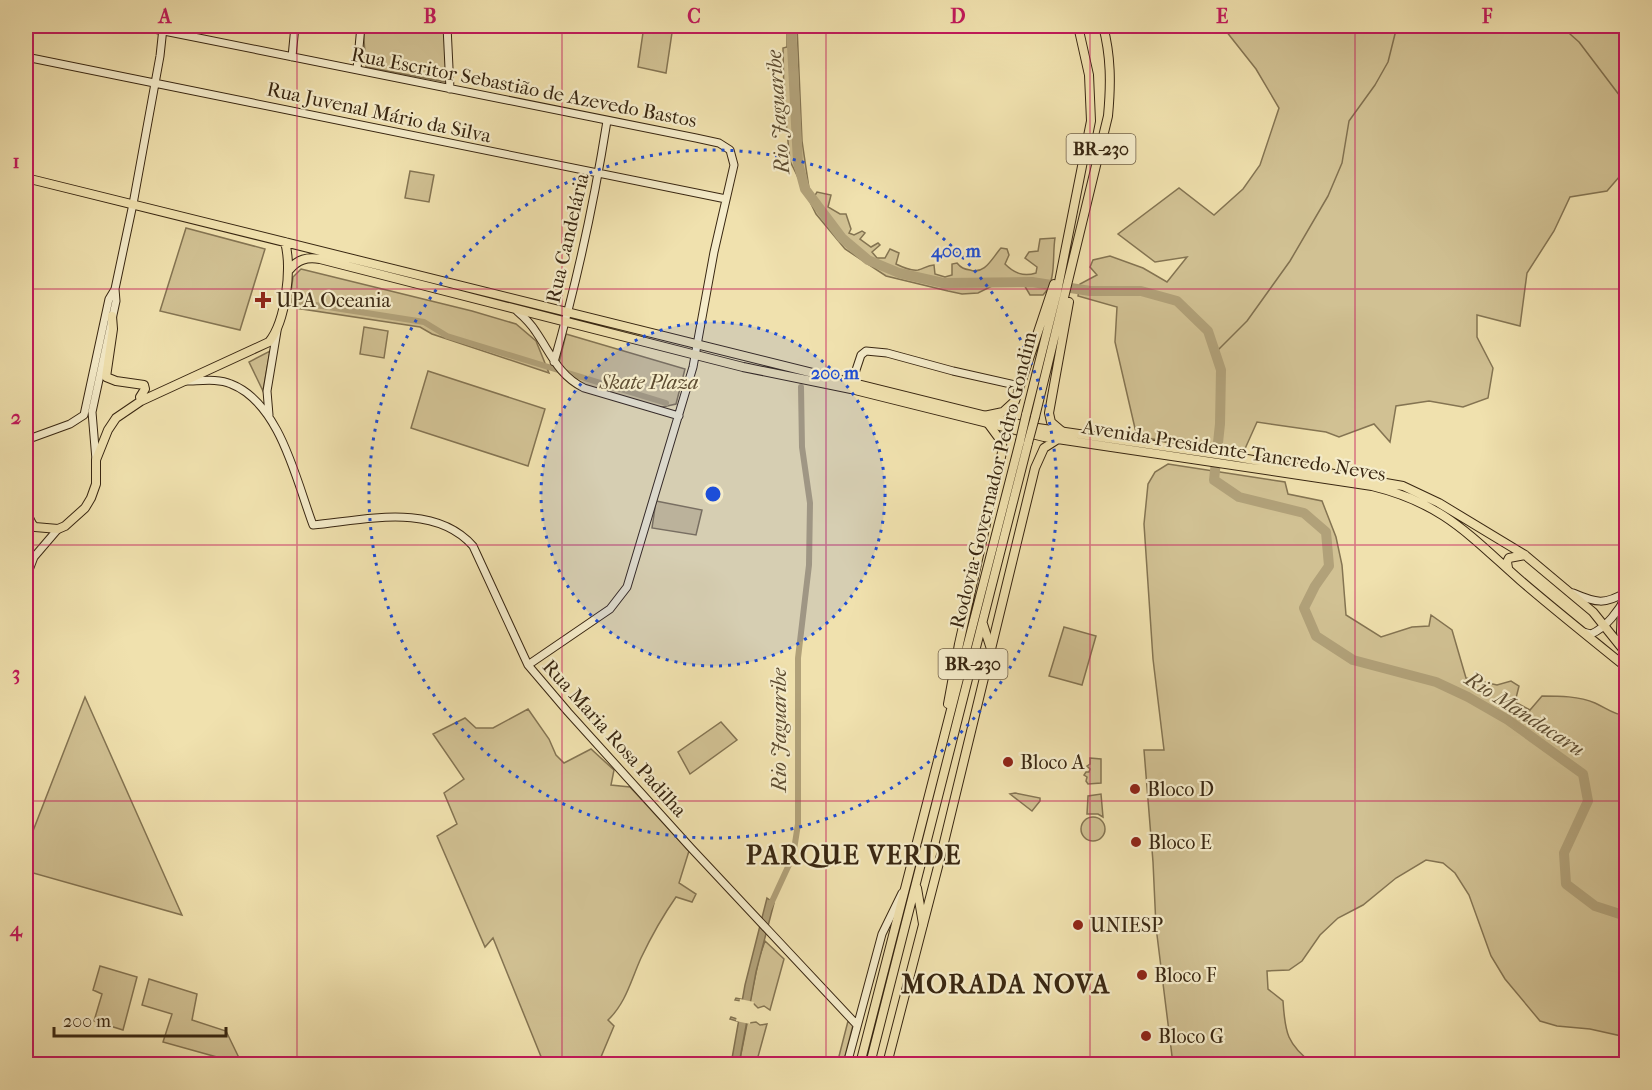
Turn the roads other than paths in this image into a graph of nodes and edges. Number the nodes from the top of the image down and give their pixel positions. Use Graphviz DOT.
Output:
graph roads {
  1 [pos="139,26"];
  2 [pos="295,26"];
  3 [pos="361,26"];
  4 [pos="447,26"];
  5 [pos="1078,26"];
  6 [pos="1103,26"];
  7 [pos="163,28"];
  8 [pos="26,57"];
  9 [pos="292,57"];
  10 [pos="357,69"];
  11 [pos="154,83"];
  12 [pos="450,89"];
  13 [pos="607,121"];
  14 [pos="599,174"];
  15 [pos="26,178"];
  16 [pos="726,199"];
  17 [pos="133,204"];
  18 [pos="285,242"];
  19 [pos="1067,268"];
  20 [pos="289,270"];
  21 [pos="115,289"];
  22 [pos="1062,291"];
  23 [pos="517,311"];
  24 [pos="568,313"];
  25 [pos="112,316"];
  26 [pos="565,322"];
  27 [pos="277,331"];
  28 [pos="698,345"];
  29 [pos="695,355"];
  30 [pos="557,367"];
  31 [pos="185,381"];
  32 [pos="852,382"];
  33 [pos="1020,386"];
  34 [pos="141,401"];
  35 [pos="269,415"];
  36 [pos="679,416"];
  37 [pos="986,419"];
  38 [pos="1061,436"];
  39 [pos="26,440"];
  40 [pos="1024,442"];
  41 [pos="96,460"];
  42 [pos="1236,461"];
  43 [pos="26,512"];
  44 [pos="58,529"];
  45 [pos="1525,555"];
  46 [pos="1509,569"];
  47 [pos="26,578"];
  48 [pos="1570,592"];
  49 [pos="1626,592"];
  50 [pos="1626,597"];
  51 [pos="1622,604"];
  52 [pos="983,623"];
  53 [pos="1604,625"];
  54 [pos="1581,630"];
  55 [pos="991,649"];
  56 [pos="1625,651"];
  57 [pos="528,665"];
  58 [pos="1626,667"];
  59 [pos="940,746"];
  60 [pos="909,878"];
  61 [pos="917,885"];
  62 [pos="922,924"];
  63 [pos="858,1025"];
  64 [pos="847,1065"];
  65 [pos="860,1065"];
  66 [pos="870,1065"];
  67 [pos="886,1065"];
  1 -- 7 [label="main road, Rua Escritor Sebastião de Azevedo Bastos"];
  2 -- 9 [label="main road"];
  3 -- 10 [label="main road"];
  4 -- 12 [label="main road"];
  5 -- 19 [label="highway, BR-230"];
  6 -- 19 [label="highway, BR-230"];
  7 -- 9 [label="main road, Rua Escritor Sebastião de Azevedo Bastos"];
  7 -- 11 [label="main road"];
  8 -- 11 [label="main road, Rua Juvenal Mário da Silva"];
  9 -- 10 [label="main road, Rua Escritor Sebastião de Azevedo Bastos"];
  10 -- 12 [label="main road, Rua Escritor Sebastião de Azevedo Bastos"];
  11 -- 14 [label="main road, Rua Juvenal Mário da Silva"];
  11 -- 17 [label="main road"];
  12 -- 13 [label="main road, Rua Escritor Sebastião de Azevedo Bastos"];
  13 -- 14 [label="main road, Rua Candelária"];
  13 -- 16 [label="main road, Rua Escritor Sebastião de Azevedo Bastos"];
  14 -- 16 [label="main road, Rua Juvenal Mário da Silva"];
  14 -- 24 [label="main road, Rua Candelária"];
  15 -- 17 [label="main road"];
  16 -- 28 [label="main road"];
  17 -- 18 [label="main road"];
  17 -- 21 [label="main road"];
  18 -- 20 [label="main road"];
  18 -- 24 [label="main road"];
  19 -- 22 [label="highway"];
  19 -- 22 [label="highway, BR-230"];
  20 -- 23 [label="main road"];
  20 -- 27 [label="main road"];
  21 -- 25 [label="main road"];
  21 -- 39 [label="main road"];
  22 -- 33 [label="highway"];
  22 -- 38 [label="highway"];
  22 -- 40 [label="highway, Rodovia Governador Pedro Gondim / BR-230, bridge"];
  23 -- 26 [label="main road"];
  23 -- 30 [label="main road"];
  24 -- 26 [label="main road, Rua Candelária"];
  24 -- 28 [label="main road"];
  25 -- 34 [label="main road"];
  25 -- 41 [label="main road"];
  26 -- 29 [label="main road"];
  26 -- 30 [label="main road, Rua Candelária"];
  27 -- 31 [label="main road"];
  27 -- 35 [label="main road"];
  28 -- 29 [label="main road"];
  28 -- 32 [label="main road"];
  29 -- 36 [label="main road"];
  29 -- 37 [label="main road"];
  30 -- 36 [label="main road"];
  31 -- 34 [label="main road"];
  31 -- 35 [label="main road"];
  32 -- 33 [label="main road"];
  32 -- 37 [label="main road"];
  33 -- 37 [label="highway"];
  34 -- 41 [label="main road"];
  35 -- 57 [label="main road, Rua Maria Rosa Padilha"];
  36 -- 57 [label="main road"];
  37 -- 38 [label="main road, Avenida Presidente Tancredo Neves"];
  37 -- 59 [label="highway"];
  38 -- 42 [label="main road, Avenida Presidente Tancredo Neves"];
  38 -- 55 [label="main road"];
  40 -- 52 [label="highway, Rodovia Governador Pedro Gondim / BR-230"];
  40 -- 59 [label="highway, Rodovia Governador Pedro Gondim / BR-230"];
  41 -- 44 [label="main road"];
  42 -- 45 [label="main road, Avenida Presidente Tancredo Neves"];
  42 -- 46 [label="main road, Avenida Presidente Tancredo Neves"];
  43 -- 44 [label="main road"];
  44 -- 47 [label="main road"];
  45 -- 46 [label="main road"];
  45 -- 48 [label="main road, Avenida Presidente Tancredo Neves"];
  46 -- 54 [label="main road, Avenida Presidente Tancredo Neves"];
  48 -- 49 [label="main road"];
  48 -- 53 [label="main road, Avenida Presidente Tancredo Neves"];
  50 -- 51 [label="main road"];
  51 -- 53 [label="main road"];
  51 -- 56 [label="main road"];
  52 -- 55 [label="highway"];
  52 -- 61 [label="highway, Rodovia Governador Pedro Gondim / BR-230"];
  53 -- 54 [label="main road"];
  53 -- 56 [label="main road, Avenida Presidente Tancredo Neves"];
  54 -- 58 [label="main road, Avenida Presidente Tancredo Neves"];
  55 -- 62 [label="main road"];
  57 -- 63 [label="main road, Rua Maria Rosa Padilha"];
  59 -- 60 [label="highway, Rodovia Governador Pedro Gondim / BR-230"];
  60 -- 63 [label="main road"];
  60 -- 65 [label="highway, Rodovia Governador Pedro Gondim / BR-230"];
  61 -- 62 [label="highway"];
  61 -- 66 [label="highway, Rodovia Governador Pedro Gondim / BR-230"];
  62 -- 67 [label="main road"];
  63 -- 64 [label="main road"];
}
